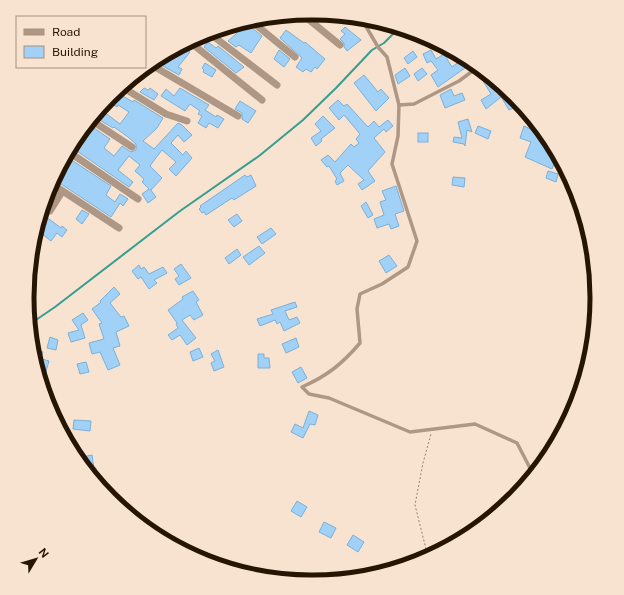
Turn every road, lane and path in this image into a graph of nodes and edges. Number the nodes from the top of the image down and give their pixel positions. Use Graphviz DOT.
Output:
graph roads {
  1 [pos="310,20"];
  2 [pos="257,25"];
  3 [pos="365,25"];
  4 [pos="215,38"];
  5 [pos="340,45"];
  6 [pos="195,46"];
  7 [pos="296,57"];
  8 [pos="157,68"];
  9 [pos="472,71"];
  10 [pos="277,85"];
  11 [pos="128,90"];
  12 [pos="262,100"];
  13 [pos="399,105"];
  14 [pos="238,116"];
  15 [pos="186,121"];
  16 [pos="96,124"];
  17 [pos="132,147"];
  18 [pos="74,155"];
  19 [pos="57,188"];
  20 [pos="62,192"];
  21 [pos="138,199"];
  22 [pos="49,210"];
  23 [pos="119,228"];
  24 [pos="432,429"];
  25 [pos="530,468"];
  26 [pos="426,550"];
  1 -- 5 [label="street"];
  2 -- 7 [label="street"];
  3 -- 13 [label="lane"];
  4 -- 10 [label="street"];
  6 -- 12 [label="street"];
  8 -- 14 [label="street"];
  9 -- 13 [label="lane"];
  11 -- 15 [label="street"];
  13 -- 24 [label="lane"];
  16 -- 17 [label="street"];
  18 -- 21 [label="street"];
  19 -- 20 [label="street"];
  20 -- 22 [label="street"];
  20 -- 23 [label="street"];
  24 -- 25 [label="lane"];
  24 -- 26 [label="path"];
}
